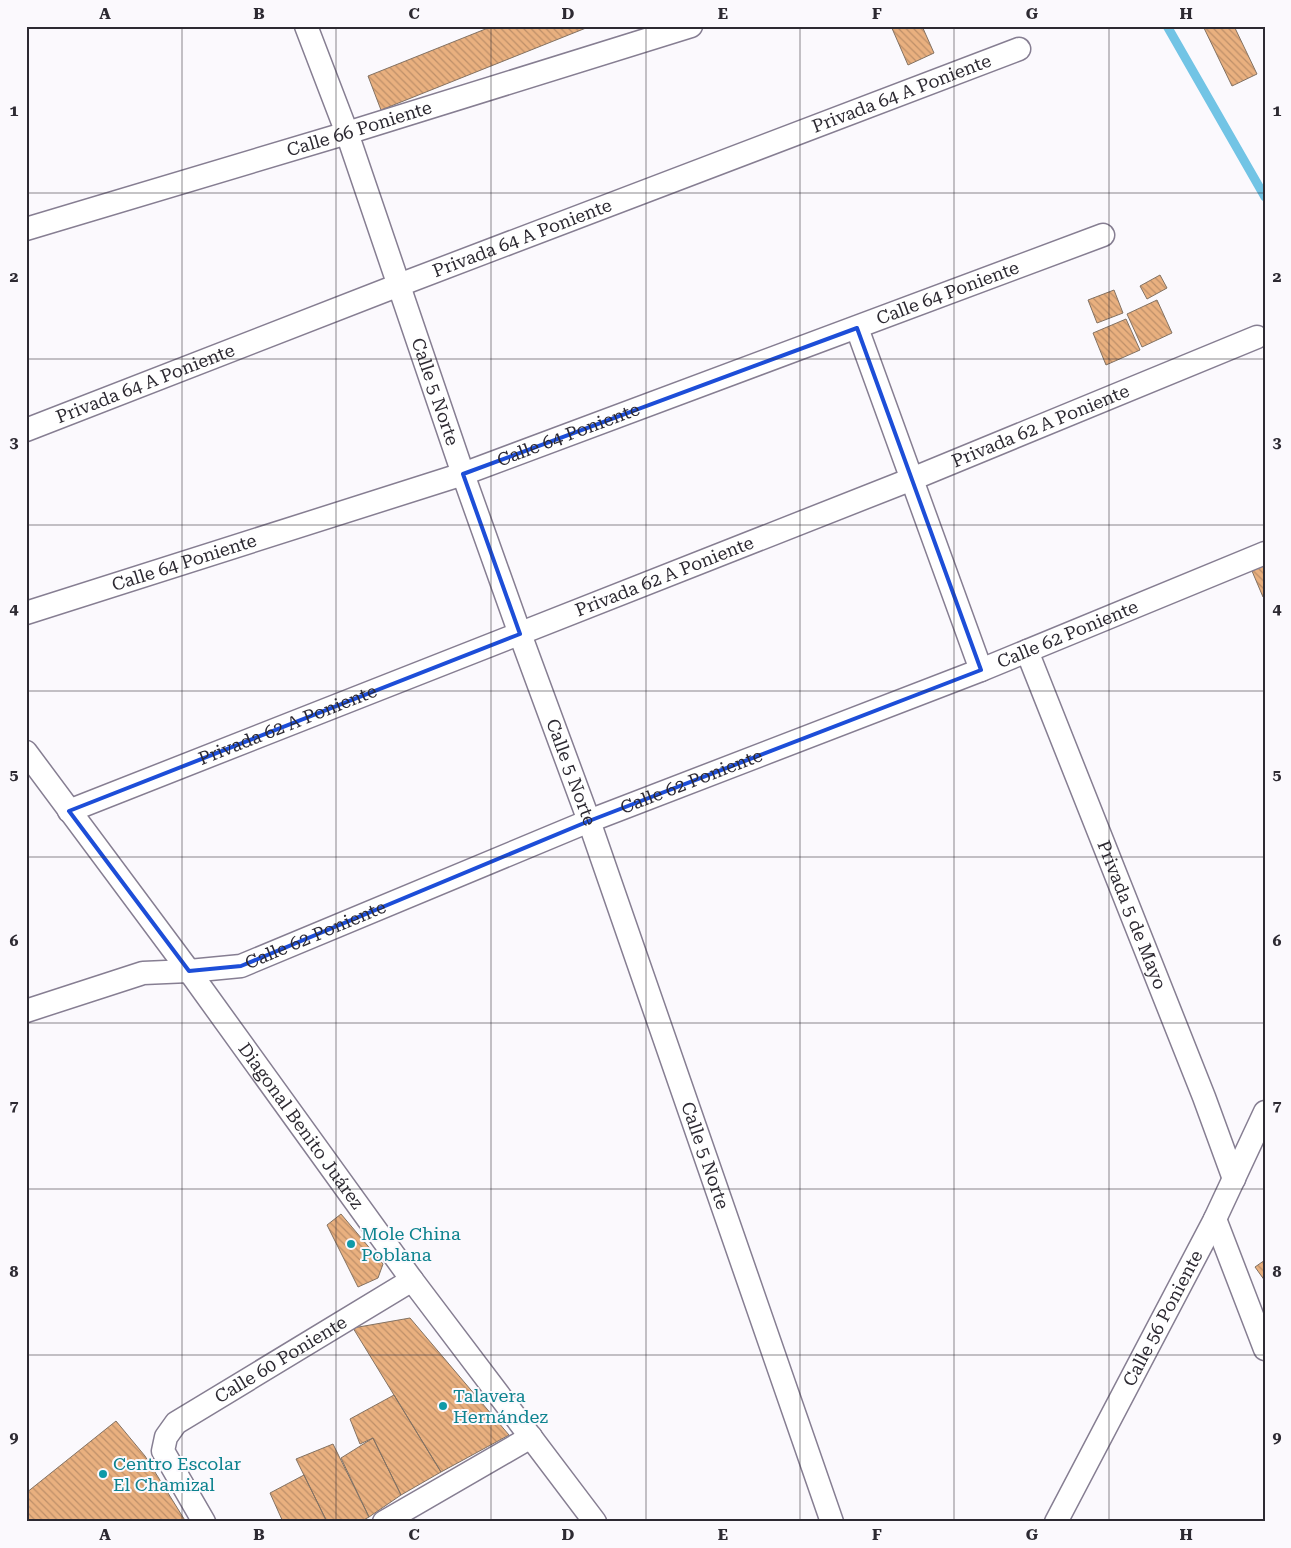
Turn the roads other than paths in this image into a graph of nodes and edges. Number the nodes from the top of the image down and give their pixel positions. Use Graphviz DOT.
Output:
graph roads {
  1 [pos="306,26"];
  2 [pos="691,26"];
  3 [pos="1019,49"];
  4 [pos="347,133"];
  5 [pos="26,229"];
  6 [pos="1103,235"];
  7 [pos="399,285"];
  8 [pos="857,328"];
  9 [pos="1257,338"];
  10 [pos="26,430"];
  11 [pos="464,474"];
  12 [pos="912,478"];
  13 [pos="1265,553"];
  14 [pos="26,613"];
  15 [pos="520,634"];
  16 [pos="1027,651"];
  17 [pos="981,670"];
  18 [pos="26,752"];
  19 [pos="69,810"];
  20 [pos="590,820"];
  21 [pos="189,972"];
  22 [pos="26,1011"];
  23 [pos="1265,1112"];
  24 [pos="1234,1178"];
  25 [pos="1215,1219"];
  26 [pos="412,1280"];
  27 [pos="1265,1349"];
  28 [pos="531,1437"];
  29 [pos="204,1522"];
  30 [pos="384,1522"];
  31 [pos="595,1522"];
  32 [pos="832,1522"];
  33 [pos="1056,1522"];
  1 -- 4 [label="street, Calle 5 Norte"];
  2 -- 4 [label="street, Calle 66 Poniente"];
  3 -- 7 [label="street, Privada 64 A Poniente"];
  4 -- 5 [label="street, Calle 66 Poniente"];
  4 -- 7 [label="street, Calle 5 Norte"];
  6 -- 8 [label="street, Calle 64 Poniente"];
  7 -- 10 [label="street, Privada 64 A Poniente"];
  7 -- 11 [label="street, Calle 5 Norte"];
  8 -- 11 [label="street, Calle 64 Poniente"];
  8 -- 12 [label="street"];
  9 -- 12 [label="street, Privada 62 A Poniente"];
  11 -- 14 [label="street, Calle 64 Poniente"];
  11 -- 15 [label="street, Calle 5 Norte"];
  12 -- 15 [label="street, Privada 62 A Poniente"];
  12 -- 17 [label="street"];
  13 -- 16 [label="street, Calle 62 Poniente"];
  15 -- 19 [label="street, Privada 62 A Poniente"];
  15 -- 20 [label="street, Calle 5 Norte"];
  16 -- 17 [label="street, Calle 62 Poniente"];
  16 -- 24 [label="street, Privada 5 de Mayo"];
  17 -- 20 [label="street, Calle 62 Poniente"];
  18 -- 19 [label="street, Diagonal Benito Juárez"];
  19 -- 21 [label="street, Diagonal Benito Juárez"];
  20 -- 21 [label="street, Calle 62 Poniente"];
  20 -- 32 [label="street, Calle 5 Norte"];
  21 -- 22 [label="street, Calle 62 Poniente"];
  21 -- 26 [label="street, Diagonal Benito Juárez"];
  23 -- 24 [label="street, Calle 56 Poniente"];
  24 -- 25 [label="street, Calle 56 Poniente"];
  25 -- 27 [label="street"];
  25 -- 33 [label="street, Calle 56 Poniente"];
  26 -- 28 [label="street, Diagonal Benito Juárez"];
  26 -- 29 [label="street, Calle 60 Poniente"];
  28 -- 30 [label="street"];
  28 -- 31 [label="street, Diagonal Benito Juárez"];
}
